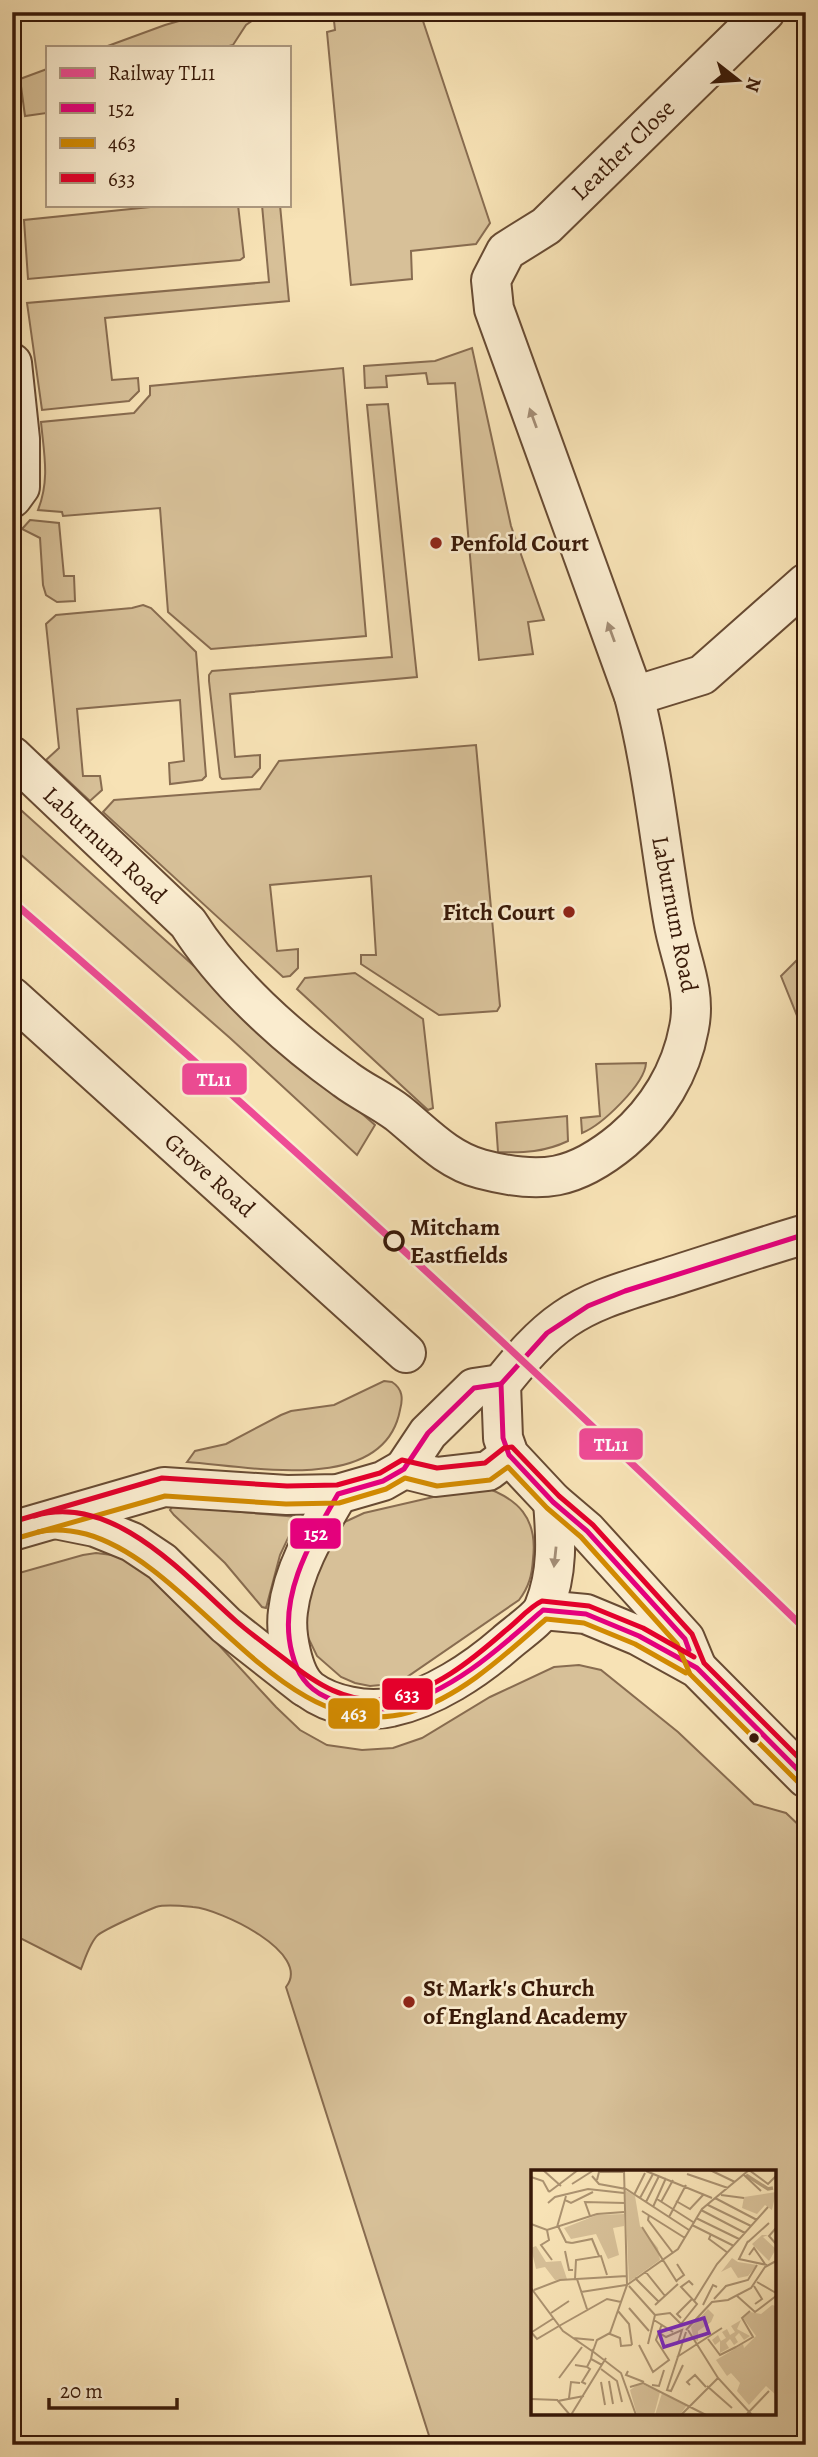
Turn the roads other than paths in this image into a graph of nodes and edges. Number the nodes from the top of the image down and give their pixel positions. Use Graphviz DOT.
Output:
graph roads {
  1 [pos="765,12"];
  2 [pos="506,251"];
  3 [pos="12,363"];
  4 [pos="12,498"];
  5 [pos="806,583"];
  6 [pos="634,696"];
  7 [pos="12,756"];
  8 [pos="12,998"];
  9 [pos="806,1234"];
  10 [pos="406,1353"];
  11 [pos="501,1384"];
  12 [pos="509,1455"];
  13 [pos="404,1469"];
  14 [pos="338,1494"];
  15 [pos="552,1502"];
  16 [pos="52,1519"];
  17 [pos="12,1531"];
  18 [pos="543,1610"];
  19 [pos="696,1668"];
  20 [pos="309,1690"];
  21 [pos="806,1777"];
  1 -- 2 [label="street, Leather Close"];
  6 -- 2 [label="street, Laburnum Road, one-way"];
  3 -- 4 [label="street"];
  5 -- 6 [label="street"];
  6 -- 7 [label="street, Laburnum Road"];
  8 -- 10 [label="street, Grove Road"];
  9 -- 11 [label="street"];
  11 -- 12 [label="street"];
  11 -- 13 [label="street"];
  12 -- 13 [label="street"];
  12 -- 15 [label="street"];
  13 -- 14 [label="street"];
  14 -- 16 [label="street"];
  14 -- 20 [label="street"];
  15 -- 18 [label="street, one-way"];
  15 -- 19 [label="street"];
  16 -- 17 [label="street"];
  16 -- 20 [label="street"];
  18 -- 19 [label="street"];
  18 -- 20 [label="street"];
  19 -- 21 [label="street"];
}
